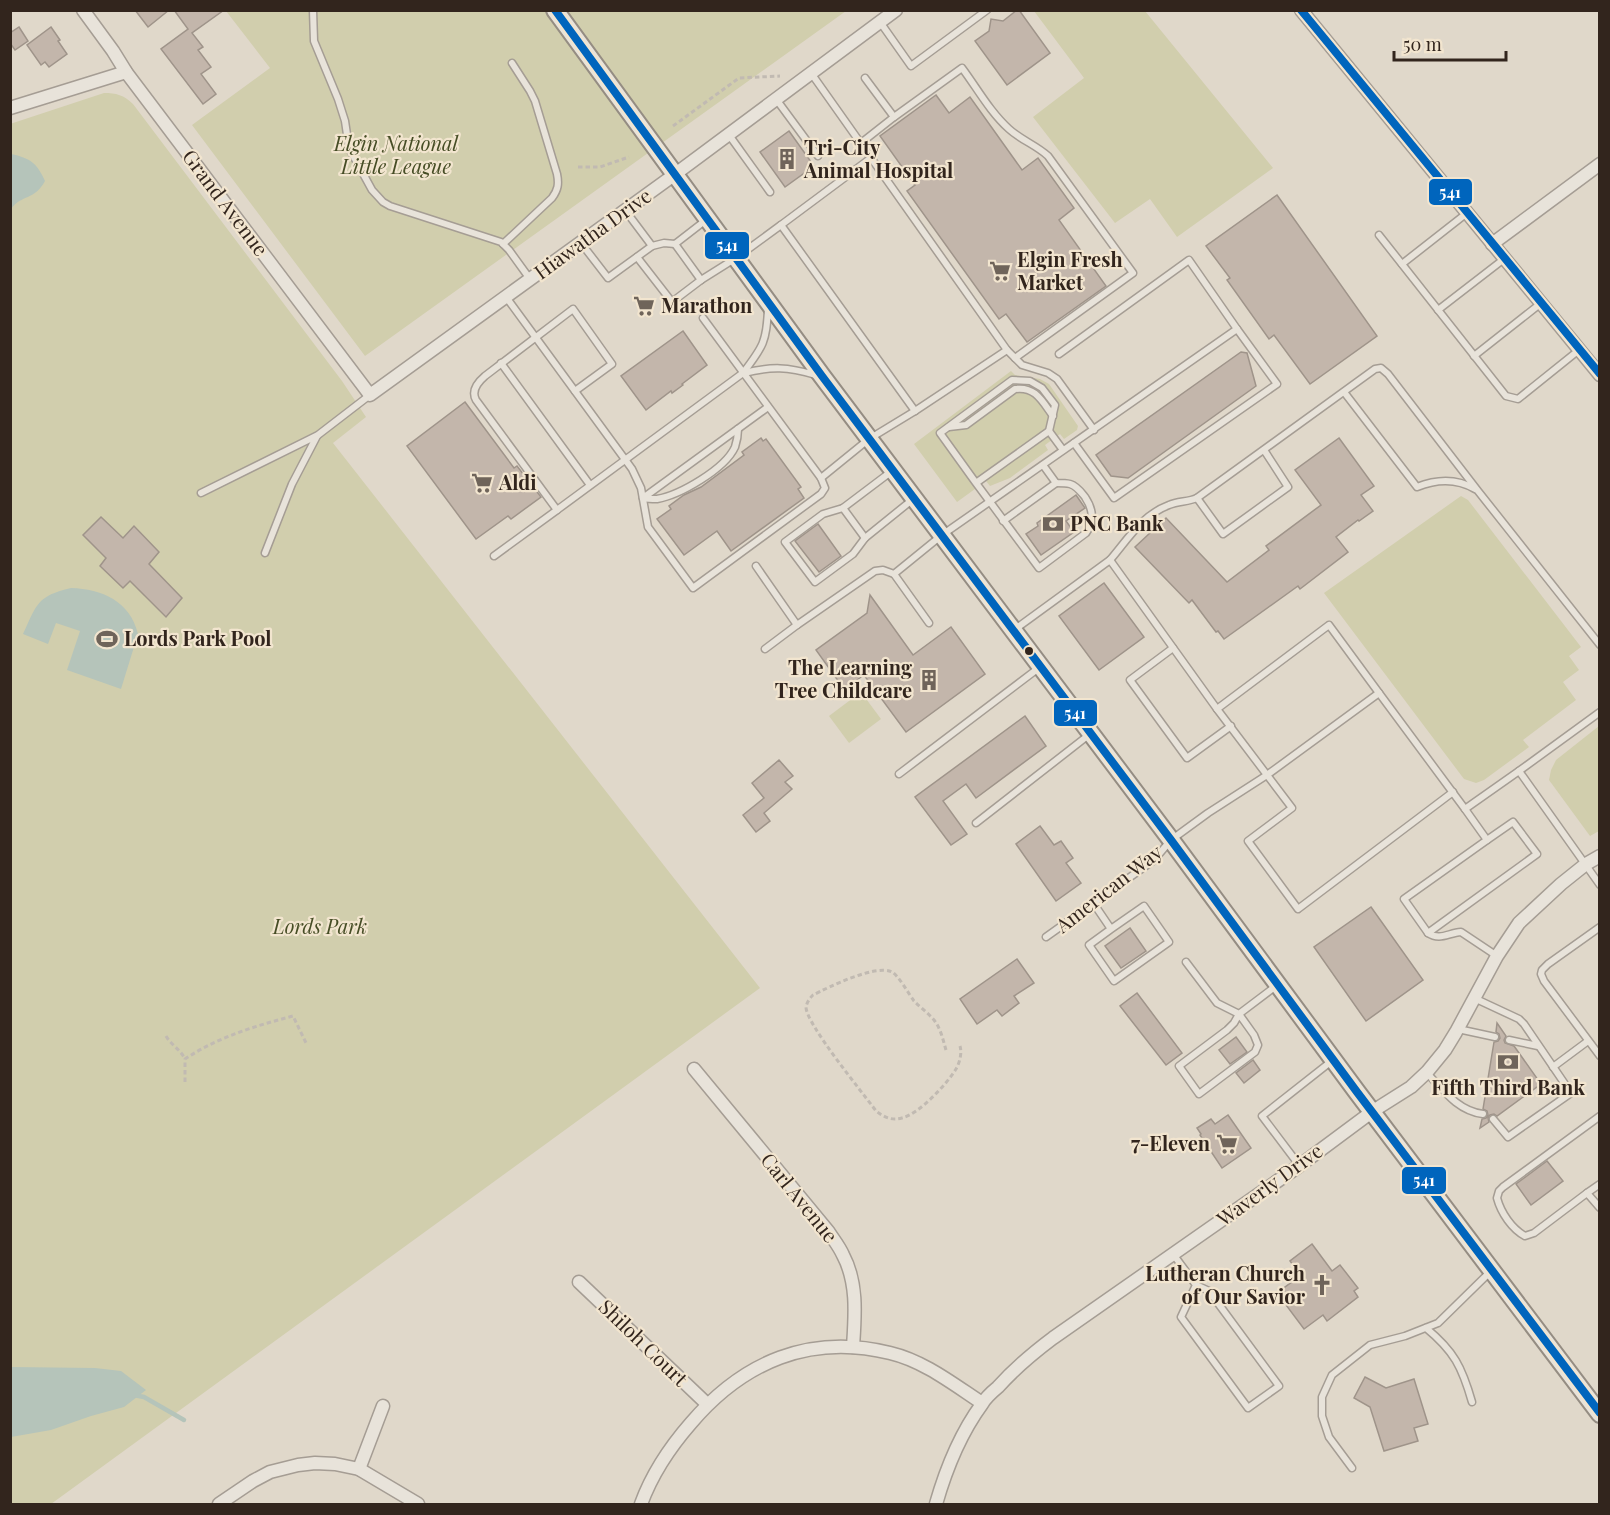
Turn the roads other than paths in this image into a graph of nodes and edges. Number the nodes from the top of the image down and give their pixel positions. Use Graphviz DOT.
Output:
graph roads {
  1 [pos="83,10"];
  2 [pos="313,10"];
  3 [pos="555,10"];
  4 [pos="896,10"];
  5 [pos="987,10"];
  6 [pos="1301,10"];
  7 [pos="880,22"];
  8 [pos="512,63"];
  9 [pos="126,72"];
  10 [pos="811,73"];
  11 [pos="865,78"];
  12 [pos="776,99"];
  13 [pos="10,108"];
  14 [pos="894,117"];
  15 [pos="728,134"];
  16 [pos="861,143"];
  17 [pos="818,156"];
  18 [pos="871,158"];
  19 [pos="1599,164"];
  20 [pos="674,175"];
  21 [pos="770,192"];
  22 [pos="625,210"];
  23 [pos="1467,213"];
  24 [pos="707,220"];
  25 [pos="781,225"];
  26 [pos="1379,235"];
  27 [pos="581,242"];
  28 [pos="503,244"];
  29 [pos="675,244"];
  30 [pos="1492,244"];
  31 [pos="652,246"];
  32 [pos="637,257"];
  33 [pos="736,258"];
  34 [pos="1504,259"];
  35 [pos="1402,264"];
  36 [pos="530,279"];
  37 [pos="701,279"];
  38 [pos="506,297"];
  39 [pos="768,304"];
  40 [pos="1540,304"];
  41 [pos="1438,310"];
  42 [pos="703,318"];
  43 [pos="1237,329"];
  44 [pos="535,337"];
  45 [pos="1007,350"];
  46 [pos="1579,350"];
  47 [pos="1059,354"];
  48 [pos="1474,356"];
  49 [pos="1015,358"];
  50 [pos="501,363"];
  51 [pos="743,373"];
  52 [pos="1599,375"];
  53 [pos="822,376"];
  54 [pos="575,391"];
  55 [pos="1344,392"];
  56 [pos="370,394"];
  57 [pos="768,407"];
  58 [pos="915,411"];
  59 [pos="738,429"];
  60 [pos="1094,430"];
  61 [pos="1049,431"];
  62 [pos="318,435"];
  63 [pos="869,439"];
  64 [pos="1074,443"];
  65 [pos="1063,450"];
  66 [pos="1264,450"];
  67 [pos="625,460"];
  68 [pos="1043,465"];
  69 [pos="893,471"];
  70 [pos="821,478"];
  71 [pos="976,483"];
  72 [pos="1056,483"];
  73 [pos="590,485"];
  74 [pos="1478,491"];
  75 [pos="201,493"];
  76 [pos="643,498"];
  77 [pos="914,498"];
  78 [pos="1197,498"];
  79 [pos="990,502"];
  80 [pos="843,508"];
  81 [pos="557,510"];
  82 [pos="1003,520"];
  83 [pos="942,535"];
  84 [pos="865,538"];
  85 [pos="265,553"];
  86 [pos="494,556"];
  87 [pos="1110,560"];
  88 [pos="756,566"];
  89 [pos="894,574"];
  90 [pos="928,623"];
  91 [pos="797,626"];
  92 [pos="1014,630"];
  93 [pos="1599,645"];
  94 [pos="1173,648"];
  95 [pos="765,649"];
  96 [pos="1041,666"];
  97 [pos="1379,693"];
  98 [pos="1217,709"];
  99 [pos="1599,712"];
  100 [pos="1231,726"];
  101 [pos="1090,734"];
  102 [pos="1519,771"];
  103 [pos="899,774"];
  104 [pos="1267,775"];
  105 [pos="1453,792"];
  106 [pos="1466,809"];
  107 [pos="976,823"];
  108 [pos="1171,840"];
  109 [pos="1487,840"];
  110 [pos="1599,856"];
  111 [pos="1586,864"];
  112 [pos="1599,885"];
  113 [pos="1094,904"];
  114 [pos="1599,927"];
  115 [pos="1111,929"];
  116 [pos="1428,933"];
  117 [pos="1046,937"];
  118 [pos="1497,956"];
  119 [pos="1186,962"];
  120 [pos="1279,984"];
  121 [pos="1474,999"];
  122 [pos="1239,1014"];
  123 [pos="1458,1029"];
  124 [pos="1495,1037"];
  125 [pos="1509,1040"];
  126 [pos="1588,1041"];
  127 [pos="1538,1046"];
  128 [pos="1599,1056"];
  129 [pos="1333,1059"];
  130 [pos="1553,1067"];
  131 [pos="694,1069"];
  132 [pos="1427,1072"];
  133 [pos="1373,1111"];
  134 [pos="1483,1114"];
  135 [pos="1599,1116"];
  136 [pos="1493,1119"];
  137 [pos="1299,1166"];
  138 [pos="1599,1184"];
  139 [pos="1587,1193"];
  140 [pos="1599,1208"];
  141 [pos="1173,1254"];
  142 [pos="1492,1270"];
  143 [pos="579,1282"];
  144 [pos="1196,1285"];
  145 [pos="1426,1328"];
  146 [pos="853,1347"];
  147 [pos="1472,1402"];
  148 [pos="982,1403"];
  149 [pos="707,1404"];
  150 [pos="383,1406"];
  151 [pos="1599,1414"];
  152 [pos="1352,1468"];
  153 [pos="358,1469"];
  154 [pos="219,1504"];
  155 [pos="418,1504"];
  156 [pos="641,1504"];
  157 [pos="936,1504"];
  1 -- 9 [label="street, Grand Avenue"];
  2 -- 28 [label="lane"];
  3 -- 20 [label="main road"];
  4 -- 7 [label="street, Hiawatha Drive"];
  5 -- 7 [label="lane"];
  6 -- 23 [label="street"];
  7 -- 10 [label="street, Hiawatha Drive"];
  8 -- 28 [label="lane"];
  9 -- 13 [label="street"];
  9 -- 56 [label="street, Grand Avenue"];
  10 -- 12 [label="street, Hiawatha Drive"];
  10 -- 16 [label="lane"];
  11 -- 14 [label="lane"];
  12 -- 15 [label="street, Hiawatha Drive"];
  12 -- 17 [label="lane"];
  14 -- 16 [label="lane"];
  14 -- 49 [label="lane"];
  15 -- 20 [label="street, Hiawatha Drive"];
  15 -- 21 [label="lane"];
  16 -- 18 [label="lane"];
  18 -- 25 [label="lane"];
  18 -- 45 [label="lane"];
  19 -- 30 [label="street"];
  20 -- 22 [label="street, Hiawatha Drive"];
  20 -- 24 [label="main road"];
  22 -- 27 [label="street, Hiawatha Drive"];
  22 -- 31 [label="lane"];
  23 -- 30 [label="street"];
  23 -- 35 [label="lane"];
  24 -- 29 [label="lane"];
  24 -- 33 [label="main road"];
  25 -- 33 [label="lane"];
  25 -- 58 [label="lane"];
  26 -- 35 [label="lane"];
  27 -- 32 [label="lane"];
  27 -- 36 [label="street, Hiawatha Drive"];
  28 -- 36 [label="lane"];
  29 -- 31 [label="lane"];
  29 -- 37 [label="lane"];
  30 -- 34 [label="street"];
  31 -- 32 [label="lane"];
  32 -- 37 [label="lane"];
  33 -- 37 [label="lane"];
  33 -- 39 [label="main road"];
  34 -- 40 [label="street"];
  34 -- 41 [label="lane"];
  35 -- 41 [label="lane"];
  36 -- 38 [label="street, Hiawatha Drive"];
  38 -- 44 [label="lane"];
  38 -- 56 [label="street, Hiawatha Drive"];
  39 -- 51 [label="lane"];
  39 -- 53 [label="main road"];
  40 -- 46 [label="street"];
  40 -- 48 [label="lane"];
  41 -- 48 [label="lane"];
  42 -- 51 [label="lane"];
  43 -- 47 [label="lane"];
  43 -- 60 [label="lane"];
  43 -- 64 [label="lane"];
  44 -- 50 [label="lane"];
  44 -- 54 [label="lane"];
  44 -- 54 [label="lane"];
  45 -- 49 [label="lane"];
  45 -- 58 [label="lane"];
  46 -- 48 [label="lane"];
  46 -- 52 [label="street"];
  49 -- 60 [label="lane"];
  50 -- 73 [label="lane"];
  50 -- 81 [label="lane"];
  51 -- 53 [label="lane"];
  51 -- 57 [label="lane"];
  51 -- 67 [label="lane"];
  53 -- 63 [label="main road"];
  54 -- 67 [label="lane"];
  55 -- 66 [label="lane"];
  55 -- 74 [label="lane"];
  55 -- 74 [label="lane"];
  56 -- 62 [label="lane, Hiawatha Drive"];
  57 -- 59 [label="lane"];
  57 -- 70 [label="lane"];
  58 -- 63 [label="lane"];
  59 -- 76 [label="lane"];
  59 -- 76 [label="lane"];
  60 -- 64 [label="lane"];
  61 -- 65 [label="lane"];
  61 -- 71 [label="lane"];
  61 -- 71 [label="lane"];
  62 -- 75 [label="lane, Hiawatha Drive"];
  62 -- 85 [label="lane, Hiawatha Drive"];
  63 -- 69 [label="main road"];
  63 -- 70 [label="lane"];
  64 -- 65 [label="lane"];
  65 -- 68 [label="lane"];
  66 -- 78 [label="lane"];
  66 -- 78 [label="lane"];
  67 -- 73 [label="lane"];
  67 -- 76 [label="lane"];
  68 -- 72 [label="lane"];
  68 -- 79 [label="lane"];
  69 -- 77 [label="main road"];
  69 -- 80 [label="lane"];
  70 -- 76 [label="lane"];
  71 -- 79 [label="lane"];
  72 -- 82 [label="lane"];
  72 -- 82 [label="lane"];
  73 -- 81 [label="lane"];
  74 -- 93 [label="lane"];
  77 -- 83 [label="main road"];
  77 -- 84 [label="lane"];
  78 -- 87 [label="lane"];
  79 -- 82 [label="lane"];
  79 -- 83 [label="lane"];
  80 -- 84 [label="lane"];
  80 -- 84 [label="lane"];
  81 -- 86 [label="lane"];
  83 -- 89 [label="lane"];
  83 -- 92 [label="main road"];
  87 -- 92 [label="lane"];
  87 -- 94 [label="lane"];
  88 -- 91 [label="lane"];
  89 -- 90 [label="lane"];
  89 -- 91 [label="lane"];
  91 -- 95 [label="lane"];
  92 -- 96 [label="main road"];
  94 -- 98 [label="lane"];
  94 -- 100 [label="lane"];
  96 -- 101 [label="main road"];
  96 -- 103 [label="lane"];
  97 -- 98 [label="lane"];
  97 -- 104 [label="lane, American Way"];
  97 -- 105 [label="lane"];
  98 -- 100 [label="lane"];
  99 -- 102 [label="lane"];
  100 -- 104 [label="lane"];
  101 -- 107 [label="lane"];
  101 -- 108 [label="main road"];
  102 -- 106 [label="lane"];
  102 -- 111 [label="lane"];
  104 -- 105 [label="lane"];
  104 -- 108 [label="lane, American Way"];
  105 -- 106 [label="lane"];
  106 -- 109 [label="lane"];
  108 -- 113 [label="lane, American Way"];
  108 -- 120 [label="main road"];
  109 -- 116 [label="lane"];
  109 -- 116 [label="lane"];
  110 -- 111 [label="street, Waverly Drive"];
  111 -- 112 [label="lane"];
  111 -- 118 [label="street, Waverly Drive"];
  113 -- 115 [label="lane"];
  113 -- 117 [label="lane, American Way"];
  114 -- 126 [label="lane"];
  115 -- 115 [label="lane"];
  116 -- 118 [label="lane"];
  118 -- 121 [label="street, Waverly Drive"];
  119 -- 122 [label="lane"];
  120 -- 122 [label="lane"];
  120 -- 129 [label="main road"];
  121 -- 123 [label="street, Waverly Drive"];
  121 -- 127 [label="lane"];
  122 -- 122 [label="lane"];
  123 -- 124 [label="lane"];
  123 -- 132 [label="street, Waverly Drive"];
  125 -- 127 [label="lane"];
  126 -- 128 [label="lane"];
  126 -- 130 [label="lane"];
  127 -- 130 [label="lane"];
  129 -- 133 [label="main road"];
  129 -- 137 [label="lane"];
  130 -- 136 [label="lane"];
  131 -- 146 [label="street, Carl Avenue"];
  132 -- 133 [label="street, Waverly Drive"];
  132 -- 134 [label="lane"];
  133 -- 137 [label="street, Waverly Drive"];
  133 -- 142 [label="main road"];
  135 -- 139 [label="lane"];
  137 -- 141 [label="street, Waverly Drive"];
  138 -- 139 [label="lane"];
  139 -- 140 [label="lane"];
  141 -- 144 [label="lane"];
  141 -- 148 [label="street, Waverly Drive"];
  142 -- 145 [label="lane"];
  142 -- 151 [label="main road"];
  143 -- 149 [label="street, Shiloh Court"];
  144 -- 144 [label="lane"];
  145 -- 147 [label="lane"];
  145 -- 152 [label="lane"];
  146 -- 148 [label="street"];
  146 -- 149 [label="street"];
  148 -- 157 [label="street, Waverly Drive"];
  149 -- 156 [label="street"];
  150 -- 153 [label="street"];
  153 -- 154 [label="street"];
  153 -- 155 [label="street"];
}
